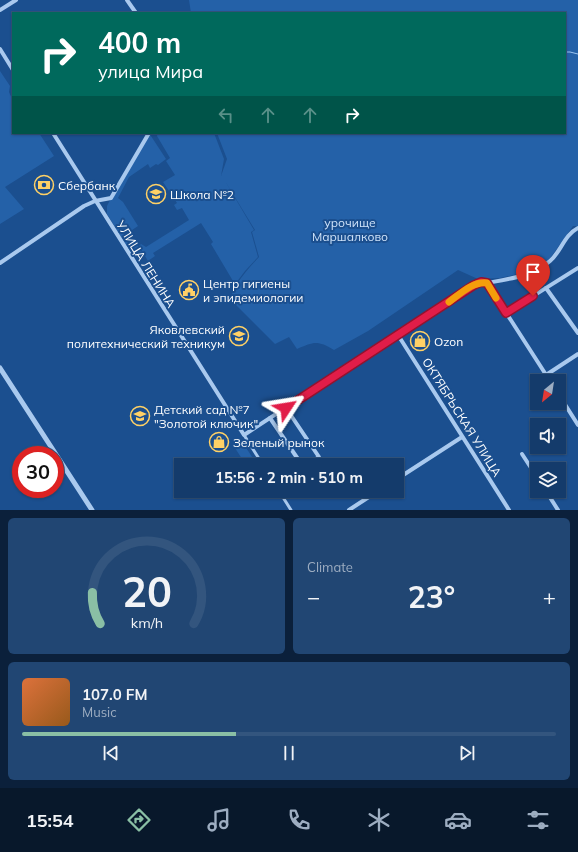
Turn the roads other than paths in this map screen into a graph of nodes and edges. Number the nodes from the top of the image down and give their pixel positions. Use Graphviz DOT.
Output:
graph roads {
  1 [pos="16,0"];
  2 [pos="128,0"];
  3 [pos="0,10"];
  4 [pos="135,12"];
  5 [pos="0,49"];
  6 [pos="12,68"];
  7 [pos="54,134"];
  8 [pos="148,134"];
  9 [pos="95,201"];
  10 [pos="578,228"];
  11 [pos="0,263"];
  12 [pos="578,268"];
  13 [pos="487,283"];
  14 [pos="546,288"];
  15 [pos="506,313"];
  16 [pos="578,333"];
  17 [pos="398,335"];
  18 [pos="578,354"];
  19 [pos="0,368"];
  20 [pos="545,374"];
  21 [pos="548,374"];
  22 [pos="566,406"];
  23 [pos="286,408"];
  24 [pos="270,418"];
  25 [pos="578,425"];
  26 [pos="244,435"];
  27 [pos="462,437"];
  28 [pos="522,454"];
  29 [pos="259,458"];
  30 [pos="297,458"];
  31 [pos="318,458"];
  32 [pos="530,466"];
  33 [pos="404,474"];
  34 [pos="284,498"];
  35 [pos="367,498"];
  36 [pos="550,498"];
  37 [pos="92,510"];
  38 [pos="292,510"];
  39 [pos="349,510"];
  40 [pos="508,510"];
  41 [pos="558,510"];
  1 -- 3 [label="street"];
  2 -- 4 [label="street"];
  5 -- 6 [label="street"];
  7 -- 9 [label="street, УЛИЦА ЛЕНИНА"];
  8 -- 9 [label="street"];
  9 -- 11 [label="street"];
  9 -- 26 [label="street, УЛИЦА ЛЕНИНА"];
  10 -- 13 [label="street"];
  12 -- 14 [label="street"];
  13 -- 15 [label="street"];
  13 -- 17 [label="street"];
  14 -- 15 [label="street"];
  14 -- 16 [label="street"];
  15 -- 20 [label="street"];
  17 -- 23 [label="street"];
  17 -- 27 [label="street, ОКТЯБРЬСКАЯ УЛИЦА"];
  18 -- 21 [label="street"];
  19 -- 37 [label="street"];
  22 -- 25 [label="street"];
  23 -- 24 [label="street"];
  23 -- 31 [label="street"];
  24 -- 26 [label="street"];
  24 -- 30 [label="street"];
  26 -- 29 [label="street, УЛИЦА ЛЕНИНА"];
  27 -- 33 [label="street"];
  27 -- 40 [label="street, ОКТЯБРЬСКАЯ УЛИЦА"];
  28 -- 32 [label="street"];
  34 -- 38 [label="street"];
  35 -- 39 [label="street"];
  36 -- 41 [label="street"];
}
